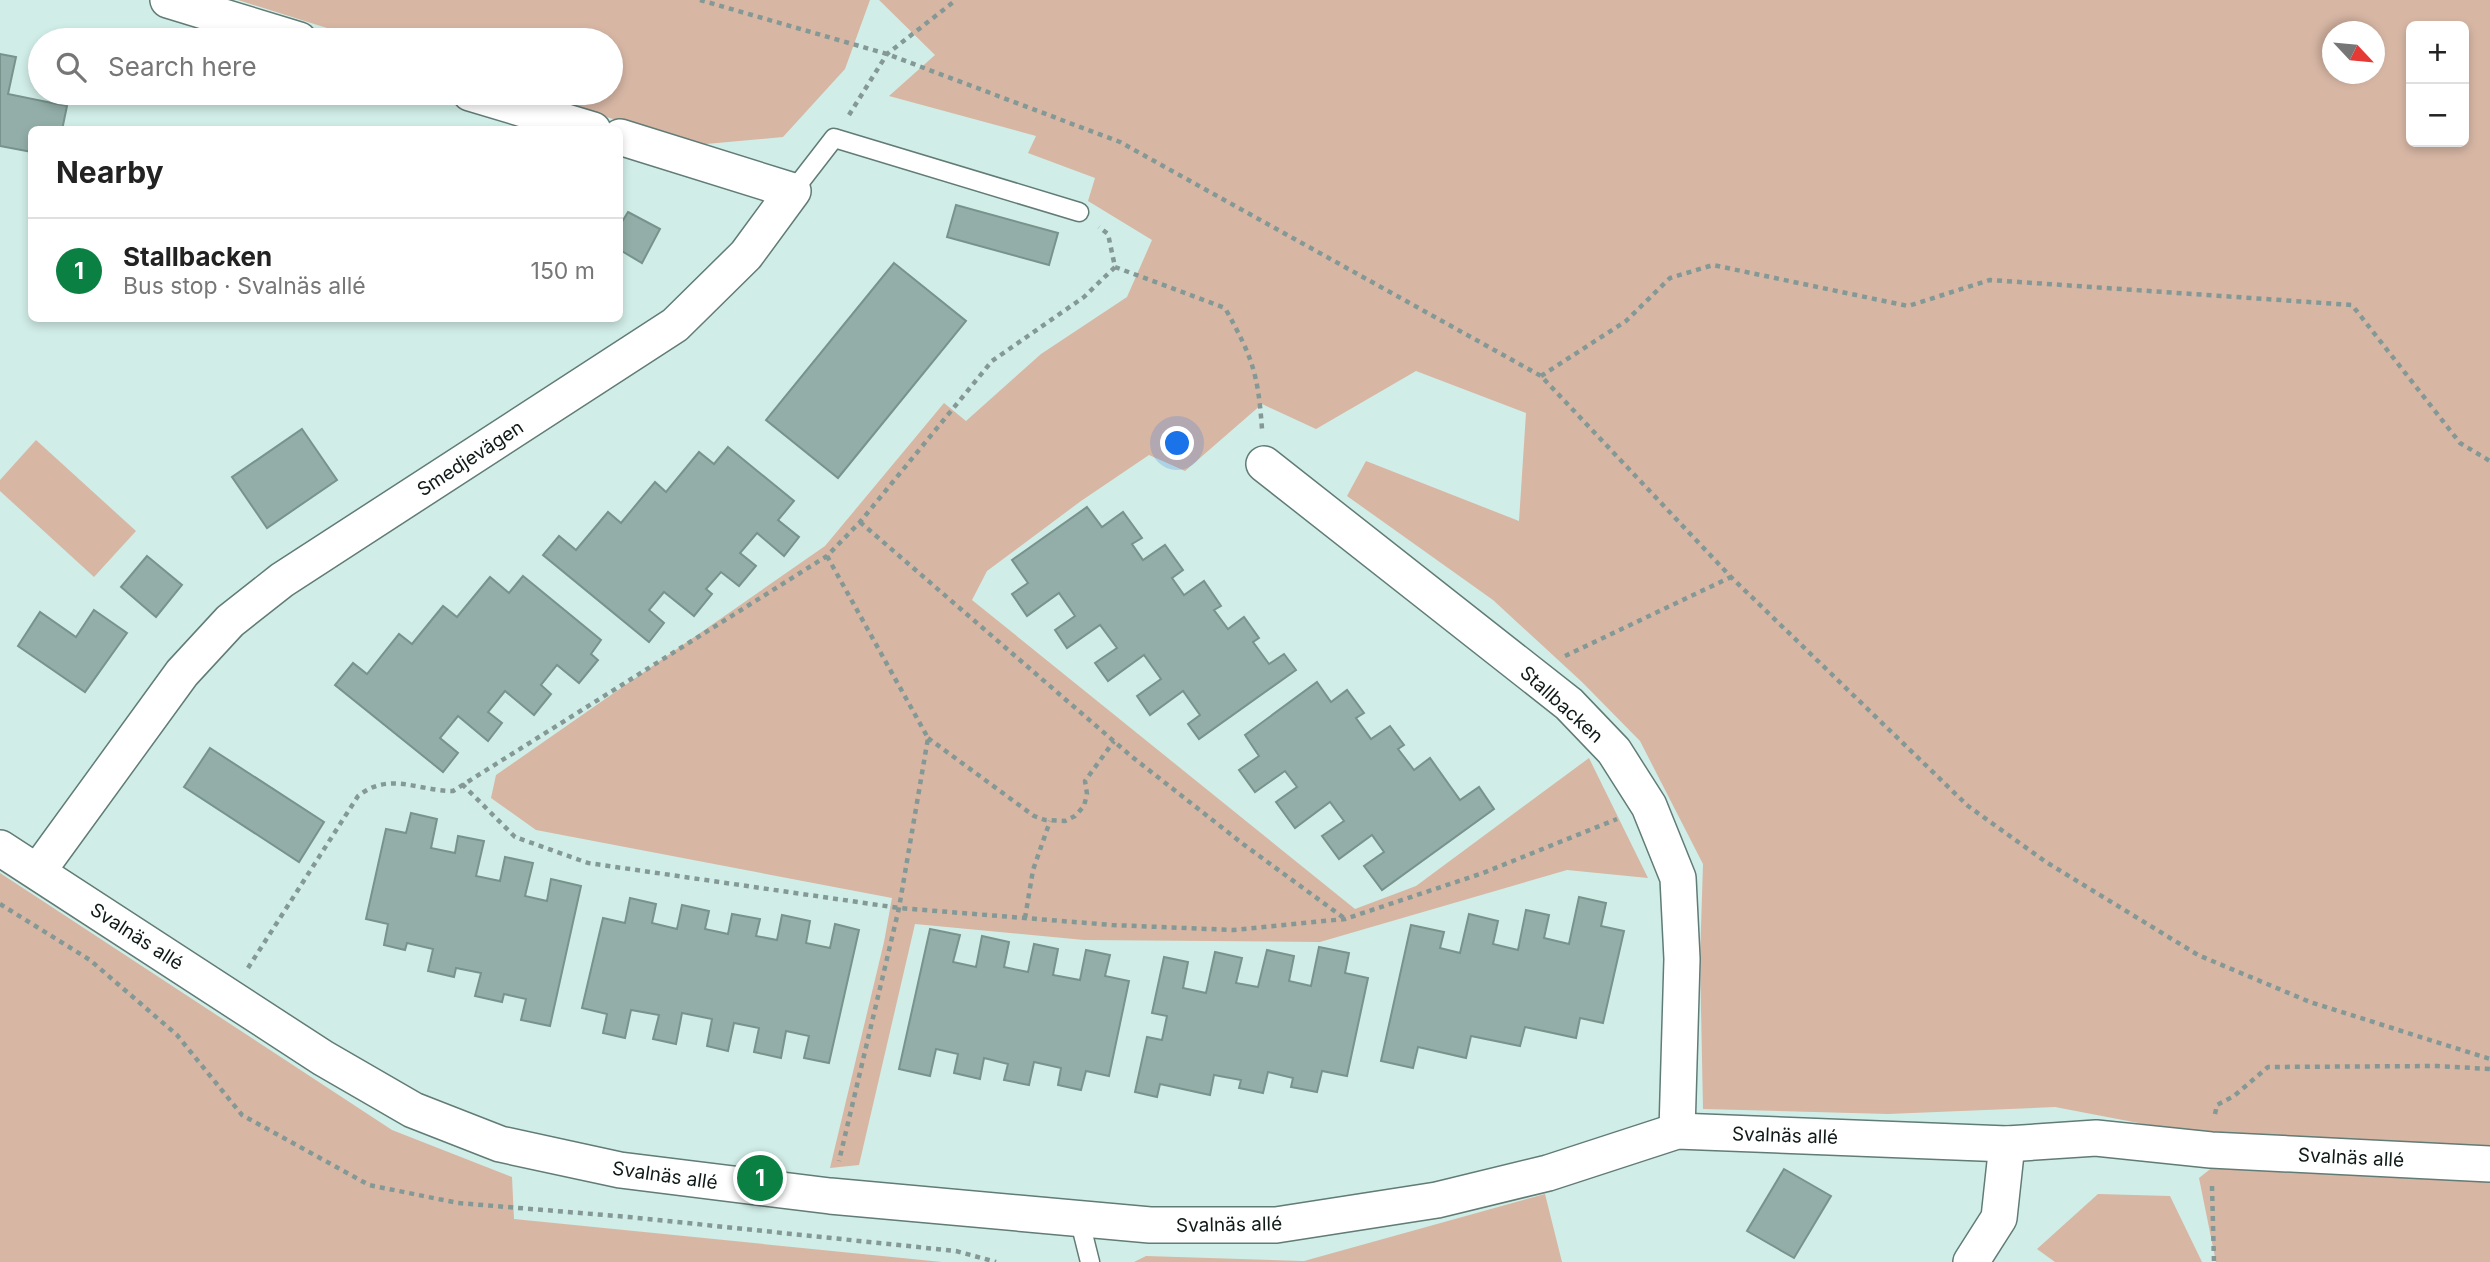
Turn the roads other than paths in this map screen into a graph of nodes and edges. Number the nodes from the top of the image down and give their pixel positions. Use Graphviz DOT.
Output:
graph roads {
  1 [pos="168,0"];
  2 [pos="260,28"];
  3 [pos="510,105"];
  4 [pos="580,126"];
  5 [pos="623,139"];
  6 [pos="793,191"];
  7 [pos="1079,212"];
  8 [pos="1264,464"];
  9 [pos="0,848"];
  10 [pos="38,871"];
  11 [pos="1677,1131"];
  12 [pos="2007,1144"];
  13 [pos="2490,1164"];
  14 [pos="1079,1218"];
  15 [pos="1090,1262"];
  16 [pos="1970,1262"];
  1 -- 2 [label="street"];
  3 -- 4 [label="street"];
  5 -- 6 [label="street"];
  6 -- 7 [label="lane"];
  6 -- 10 [label="street, Smedjevägen"];
  8 -- 11 [label="street, Stallbacken"];
  9 -- 10 [label="street, Svalnäs allé"];
  10 -- 14 [label="street, Svalnäs allé"];
  11 -- 12 [label="street, Svalnäs allé"];
  11 -- 14 [label="street, Svalnäs allé"];
  12 -- 13 [label="street, Svalnäs allé"];
  12 -- 16 [label="street"];
  14 -- 15 [label="lane"];
}
